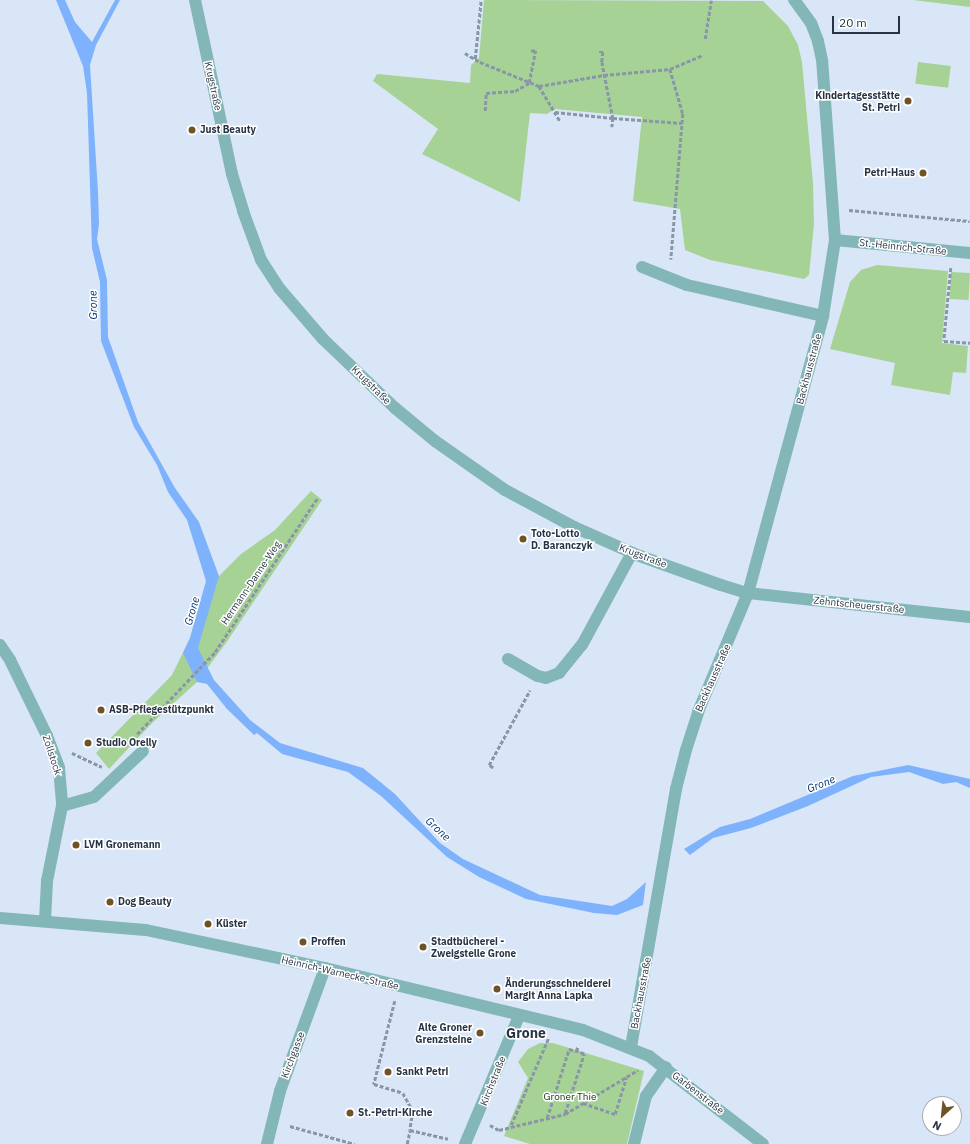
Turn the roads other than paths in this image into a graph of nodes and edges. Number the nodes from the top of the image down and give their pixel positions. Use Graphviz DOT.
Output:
graph roads {
  1 [pos="195,0"];
  2 [pos="794,0"];
  3 [pos="835,240"];
  4 [pos="970,253"];
  5 [pos="642,267"];
  6 [pos="823,316"];
  7 [pos="632,553"];
  8 [pos="748,593"];
  9 [pos="970,617"];
  10 [pos="0,645"];
  11 [pos="508,659"];
  12 [pos="143,751"];
  13 [pos="62,806"];
  14 [pos="0,918"];
  15 [pos="45,921"];
  16 [pos="325,968"];
  17 [pos="519,1016"];
  18 [pos="631,1047"];
  19 [pos="666,1067"];
  20 [pos="267,1144"];
  21 [pos="466,1144"];
  22 [pos="634,1144"];
  23 [pos="763,1144"];
  1 -- 7 [label="street, Krugstraße"];
  2 -- 3 [label="street, Backhausstraße"];
  3 -- 4 [label="street, St.-Heinrich-Straße"];
  3 -- 6 [label="street, Backhausstraße"];
  5 -- 6 [label="street"];
  6 -- 8 [label="street, Backhausstraße"];
  7 -- 8 [label="street, Krugstraße"];
  7 -- 11 [label="street"];
  8 -- 9 [label="street, Zehntscheuerstraße"];
  8 -- 18 [label="street, Backhausstraße"];
  10 -- 13 [label="street, Zollstock"];
  12 -- 13 [label="street"];
  13 -- 15 [label="street, Zollstock"];
  14 -- 15 [label="street, Heinrich-Warnecke-Straße"];
  15 -- 16 [label="street, Heinrich-Warnecke-Straße"];
  16 -- 17 [label="street, Heinrich-Warnecke-Straße"];
  16 -- 20 [label="street, Kirchgasse"];
  17 -- 18 [label="street, Heinrich-Warnecke-Straße"];
  17 -- 21 [label="street, Kirchstraße"];
  18 -- 19 [label="street, Garbenstraße"];
  19 -- 22 [label="street"];
  19 -- 23 [label="street, Garbenstraße"];
}
